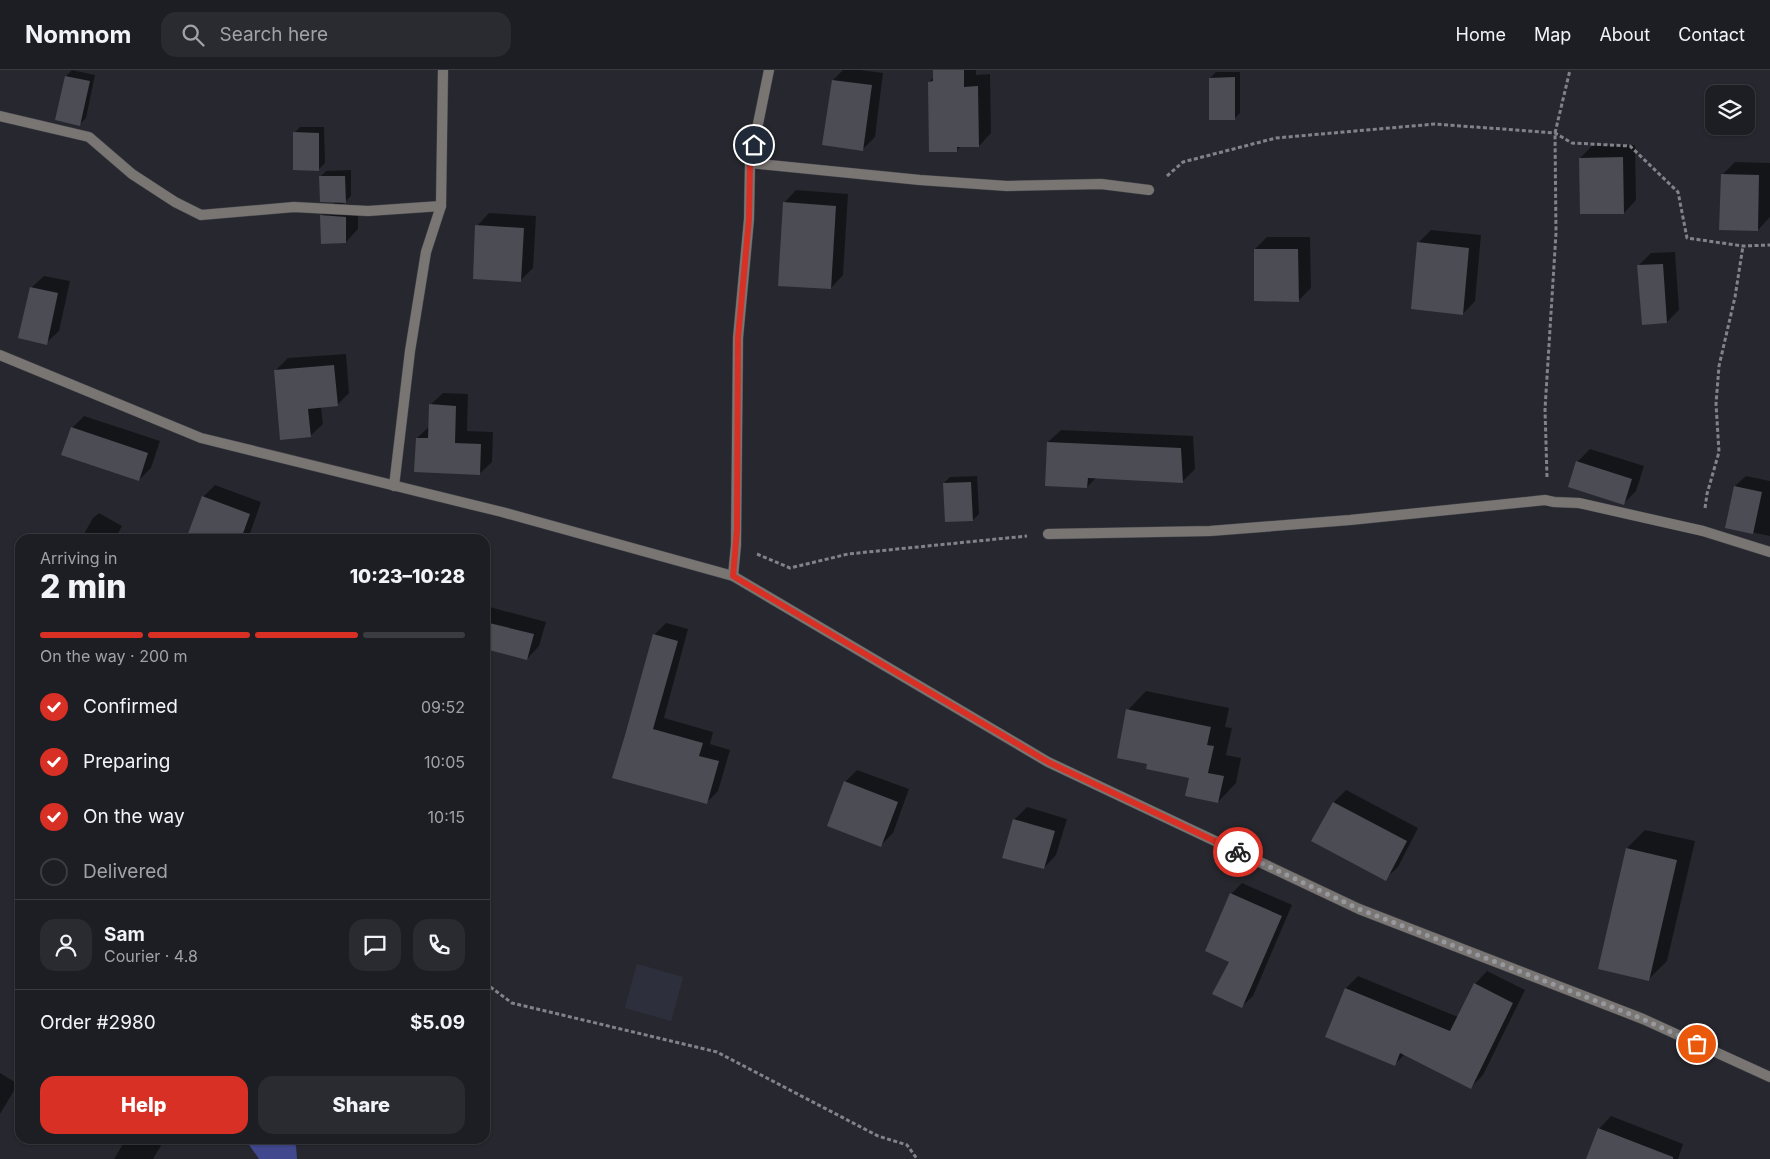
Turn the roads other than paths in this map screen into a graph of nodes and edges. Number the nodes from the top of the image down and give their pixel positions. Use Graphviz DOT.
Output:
graph roads {
  1 [pos="443,70"];
  2 [pos="769,70"];
  3 [pos="0,116"];
  4 [pos="750,163"];
  5 [pos="1148,190"];
  6 [pos="441,206"];
  7 [pos="0,355"];
  8 [pos="394,486"];
  9 [pos="1048,534"];
  10 [pos="1770,552"];
  11 [pos="733,576"];
  12 [pos="1770,1077"];
  1 -- 6 [label="street"];
  2 -- 4 [label="street"];
  3 -- 6 [label="street"];
  4 -- 5 [label="street"];
  4 -- 11 [label="street"];
  6 -- 8 [label="street"];
  7 -- 8 [label="street"];
  8 -- 11 [label="street"];
  9 -- 10 [label="street"];
  11 -- 12 [label="street"];
}
